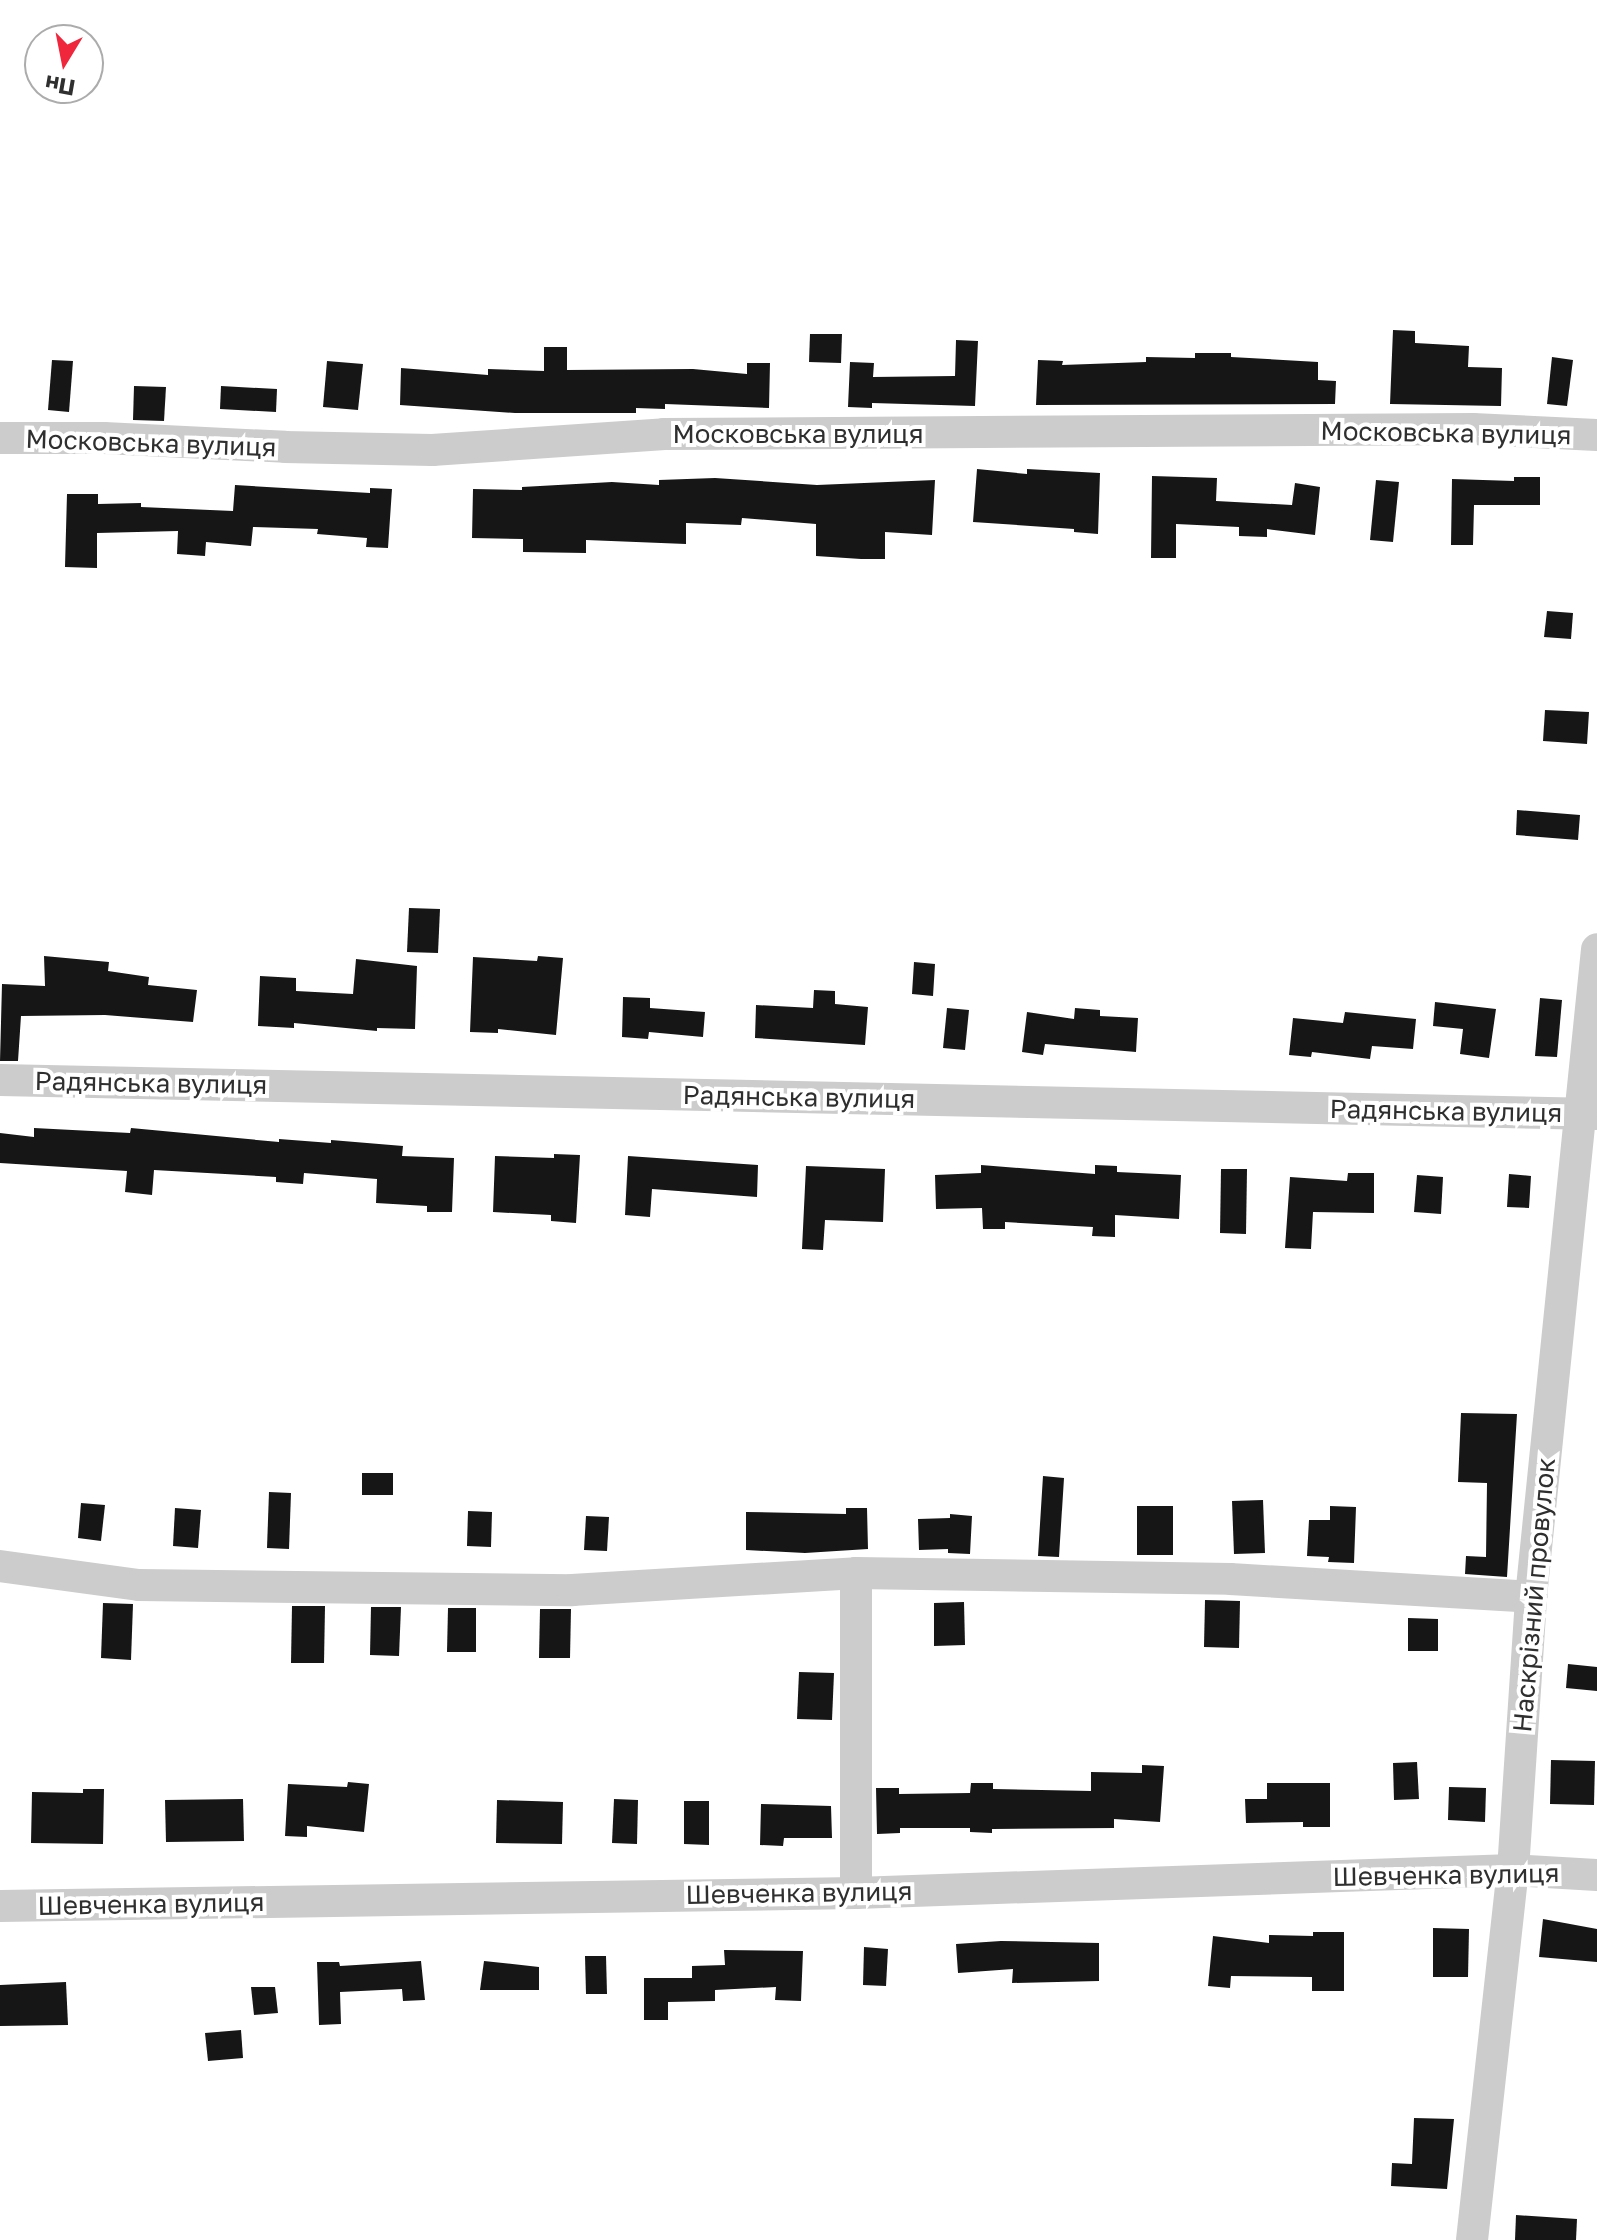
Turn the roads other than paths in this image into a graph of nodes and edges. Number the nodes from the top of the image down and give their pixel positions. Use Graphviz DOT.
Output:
graph roads {
  1 [pos="1597,435"];
  2 [pos="0,438"];
  3 [pos="1597,949"];
  4 [pos="0,1080"];
  5 [pos="1589,1114"];
  6 [pos="0,1566"];
  7 [pos="856,1573"];
  8 [pos="1531,1597"];
  9 [pos="1513,1870"];
  10 [pos="1597,1875"];
  11 [pos="856,1893"];
  12 [pos="0,1906"];
  13 [pos="1472,2240"];
  1 -- 2 [label="street, Московська вулиця"];
  3 -- 5 [label="street, Наскрізний провулок"];
  4 -- 5 [label="street, Радянська вулиця"];
  5 -- 8 [label="street, Наскрізний провулок"];
  6 -- 7 [label="street"];
  7 -- 8 [label="street"];
  7 -- 11 [label="street"];
  8 -- 9 [label="street, Наскрізний провулок"];
  9 -- 10 [label="street, Шевченка вулиця"];
  9 -- 11 [label="street, Шевченка вулиця"];
  9 -- 13 [label="street, Наскрізний провулок"];
  11 -- 12 [label="street, Шевченка вулиця"];
}
